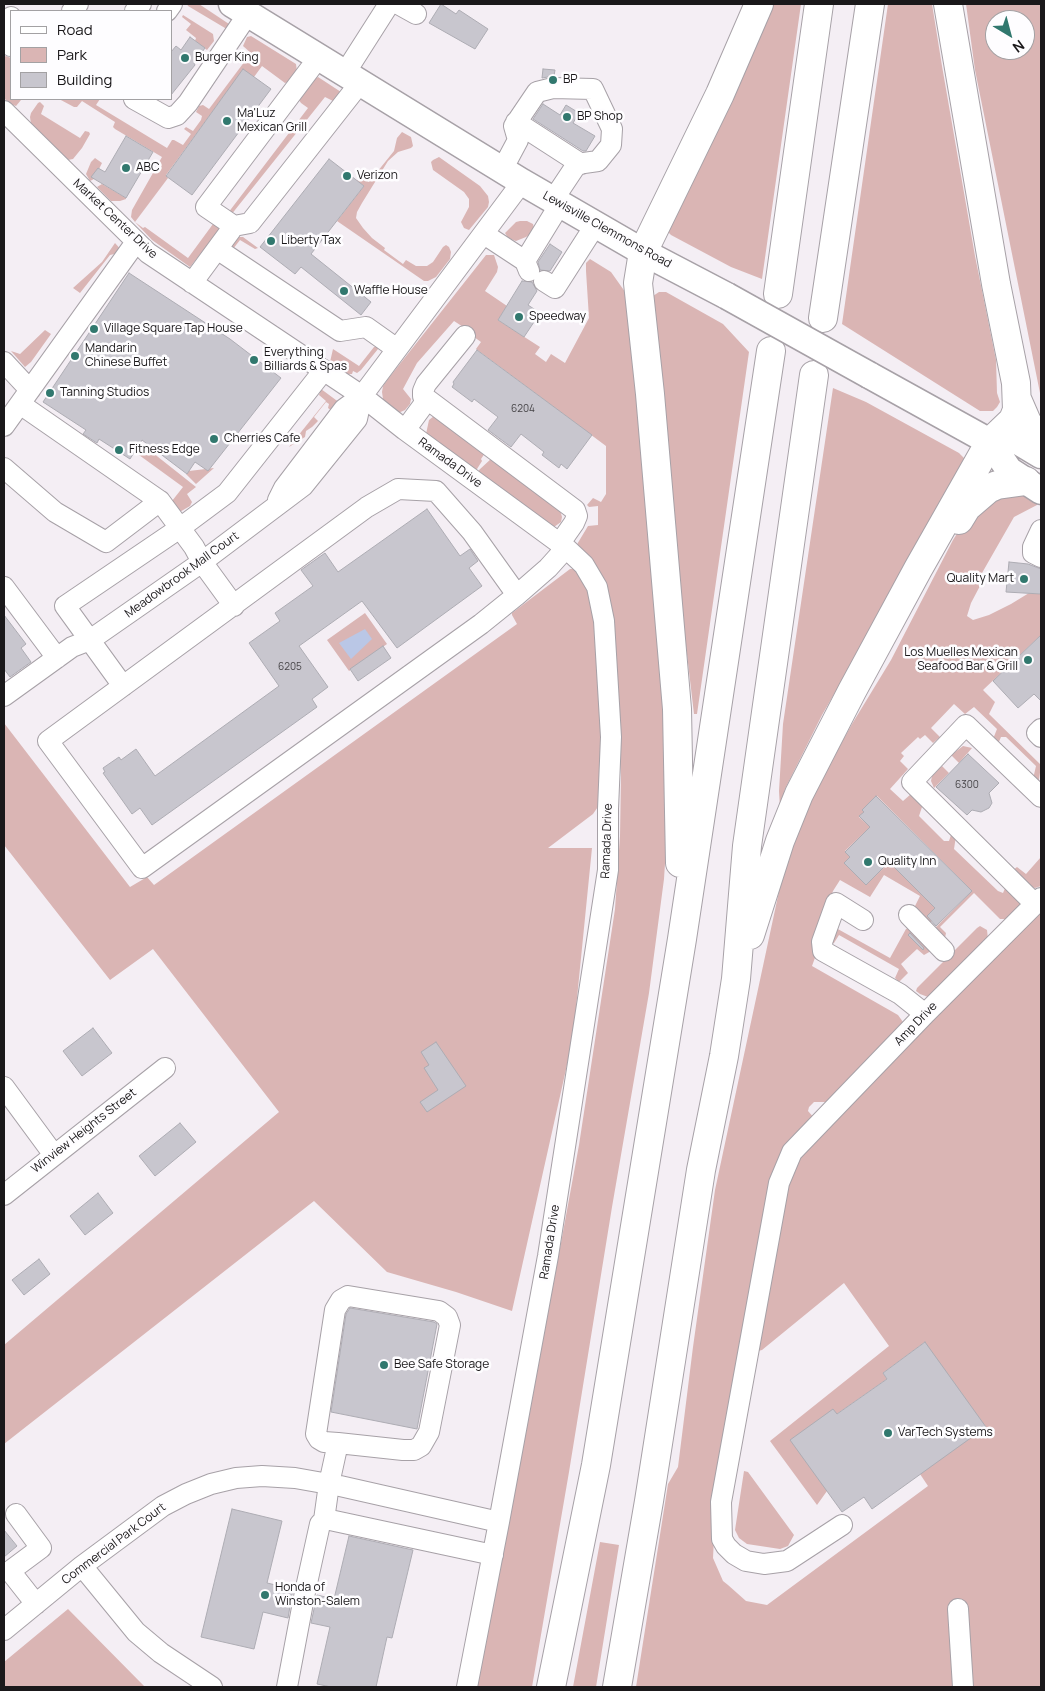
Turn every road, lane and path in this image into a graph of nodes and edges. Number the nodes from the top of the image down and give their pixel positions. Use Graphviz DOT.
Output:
graph roads {
  1 [pos="389,4"];
  2 [pos="398,4"];
  3 [pos="759,4"];
  4 [pos="819,4"];
  5 [pos="870,4"];
  6 [pos="948,4"];
  7 [pos="238,7"];
  8 [pos="416,14"];
  9 [pos="319,57"];
  10 [pos="352,78"];
  11 [pos="136,100"];
  12 [pos="4,111"];
  13 [pos="516,122"];
  14 [pos="581,164"];
  15 [pos="512,176"];
  16 [pos="556,202"];
  17 [pos="596,224"];
  18 [pos="234,226"];
  19 [pos="484,234"];
  20 [pos="136,242"];
  21 [pos="217,249"];
  22 [pos="644,252"];
  23 [pos="532,271"];
  24 [pos="192,283"];
  25 [pos="778,294"];
  26 [pos="823,318"];
  27 [pos="465,336"];
  28 [pos="397,349"];
  29 [pos="771,351"];
  30 [pos="4,362"];
  31 [pos="324,370"];
  32 [pos="814,375"];
  33 [pos="362,396"];
  34 [pos="25,397"];
  35 [pos="1017,399"];
  36 [pos="427,400"];
  37 [pos="4,426"];
  38 [pos="405,430"];
  39 [pos="990,442"];
  40 [pos="1041,442"];
  41 [pos="1041,454"];
  42 [pos="4,468"];
  43 [pos="1033,486"];
  44 [pos="160,501"];
  45 [pos="180,528"];
  46 [pos="1041,530"];
  47 [pos="563,545"];
  48 [pos="1041,558"];
  49 [pos="202,562"];
  50 [pos="918,569"];
  51 [pos="4,588"];
  52 [pos="518,595"];
  53 [pos="234,606"];
  54 [pos="90,640"];
  55 [pos="57,658"];
  56 [pos="123,686"];
  57 [pos="4,696"];
  58 [pos="1041,728"];
  59 [pos="1041,737"];
  60 [pos="1041,797"];
  61 [pos="1038,901"];
  62 [pos="909,915"];
  63 [pos="863,920"];
  64 [pos="682,939"];
  65 [pos="944,951"];
  66 [pos="736,979"];
  67 [pos="925,1014"];
  68 [pos="165,1068"];
  69 [pos="4,1087"];
  70 [pos="54,1155"];
  71 [pos="4,1195"];
  72 [pos="338,1443"];
  73 [pos="329,1484"];
  74 [pos="16,1514"];
  75 [pos="327,1520"];
  76 [pos="500,1522"];
  77 [pos="842,1525"];
  78 [pos="493,1555"];
  79 [pos="82,1566"];
  80 [pos="36,1604"];
  81 [pos="958,1609"];
  82 [pos="4,1630"];
  83 [pos="212,1687"];
  84 [pos="287,1687"];
  85 [pos="467,1687"];
  86 [pos="551,1687"];
  87 [pos="617,1687"];
  88 [pos="963,1687"];
  1 -- 10 [label="street"];
  2 -- 8 [label="street"];
  3 -- 22 [label="highway"];
  4 -- 25 [label="highway"];
  5 -- 26 [label="highway"];
  6 -- 35 [label="highway"];
  7 -- 9 [label="main road, Lewisville Clemmons Road"];
  7 -- 11 [label="street"];
  9 -- 10 [label="main road, Lewisville Clemmons Road"];
  9 -- 18 [label="street"];
  10 -- 15 [label="main road, Lewisville Clemmons Road"];
  10 -- 18 [label="street"];
  12 -- 20 [label="street, Market Center Drive"];
  13 -- 14 [label="street"];
  13 -- 14 [label="street"];
  13 -- 15 [label="street"];
  14 -- 16 [label="street"];
  15 -- 16 [label="main road, Lewisville Clemmons Road"];
  15 -- 19 [label="street"];
  16 -- 17 [label="main road, Lewisville Clemmons Road"];
  16 -- 23 [label="street"];
  17 -- 22 [label="main road, Lewisville Clemmons Road"];
  17 -- 23 [label="street"];
  18 -- 21 [label="street"];
  19 -- 23 [label="street"];
  19 -- 28 [label="street"];
  20 -- 24 [label="street, Market Center Drive"];
  20 -- 34 [label="street"];
  21 -- 24 [label="street"];
  21 -- 28 [label="street"];
  22 -- 39 [label="main road, Lewisville Clemmons Road, bridge"];
  22 -- 64 [label="highway"];
  24 -- 31 [label="street, Market Center Drive"];
  27 -- 36 [label="street"];
  28 -- 33 [label="street"];
  29 -- 64 [label="highway"];
  30 -- 34 [label="street"];
  31 -- 33 [label="street, Market Center Drive"];
  31 -- 45 [label="street"];
  32 -- 66 [label="highway"];
  33 -- 38 [label="street, Ramada Drive"];
  33 -- 49 [label="street, Meadowbrook Mall Court"];
  34 -- 37 [label="street"];
  34 -- 44 [label="street"];
  35 -- 39 [label="highway"];
  35 -- 40 [label="highway"];
  36 -- 38 [label="street"];
  36 -- 47 [label="street"];
  38 -- 47 [label="street, Ramada Drive"];
  39 -- 41 [label="main road"];
  39 -- 43 [label="main road, Lewisville Clemmons Road"];
  39 -- 50 [label="highway"];
  42 -- 44 [label="street"];
  43 -- 50 [label="highway"];
  44 -- 45 [label="street"];
  45 -- 49 [label="street"];
  45 -- 54 [label="street"];
  46 -- 48 [label="street"];
  47 -- 52 [label="street"];
  47 -- 76 [label="street, Ramada Drive"];
  49 -- 53 [label="street"];
  49 -- 54 [label="street, Meadowbrook Mall Court"];
  50 -- 66 [label="highway"];
  51 -- 55 [label="street"];
  52 -- 53 [label="street"];
  52 -- 56 [label="street"];
  53 -- 56 [label="street"];
  54 -- 55 [label="street, Meadowbrook Mall Court"];
  54 -- 56 [label="street"];
  55 -- 57 [label="street, Meadowbrook Mall Court"];
  58 -- 59 [label="street"];
  60 -- 61 [label="street"];
  61 -- 67 [label="street, Amp Drive"];
  62 -- 65 [label="street"];
  63 -- 67 [label="street"];
  64 -- 86 [label="highway"];
  66 -- 87 [label="highway"];
  67 -- 77 [label="street, Amp Drive"];
  68 -- 70 [label="street, Winview Heights Street"];
  69 -- 70 [label="street"];
  70 -- 71 [label="street, Winview Heights Street"];
  72 -- 72 [label="street"];
  72 -- 73 [label="street"];
  73 -- 75 [label="street"];
  73 -- 76 [label="street, Commercial Park Court"];
  73 -- 79 [label="street, Commercial Park Court"];
  74 -- 80 [label="street"];
  75 -- 78 [label="street"];
  75 -- 84 [label="street"];
  76 -- 78 [label="street, Ramada Drive"];
  78 -- 85 [label="street, Ramada Drive"];
  79 -- 80 [label="street, Commercial Park Court"];
  79 -- 83 [label="street"];
  80 -- 82 [label="street, Commercial Park Court"];
  81 -- 88 [label="street"];
}
